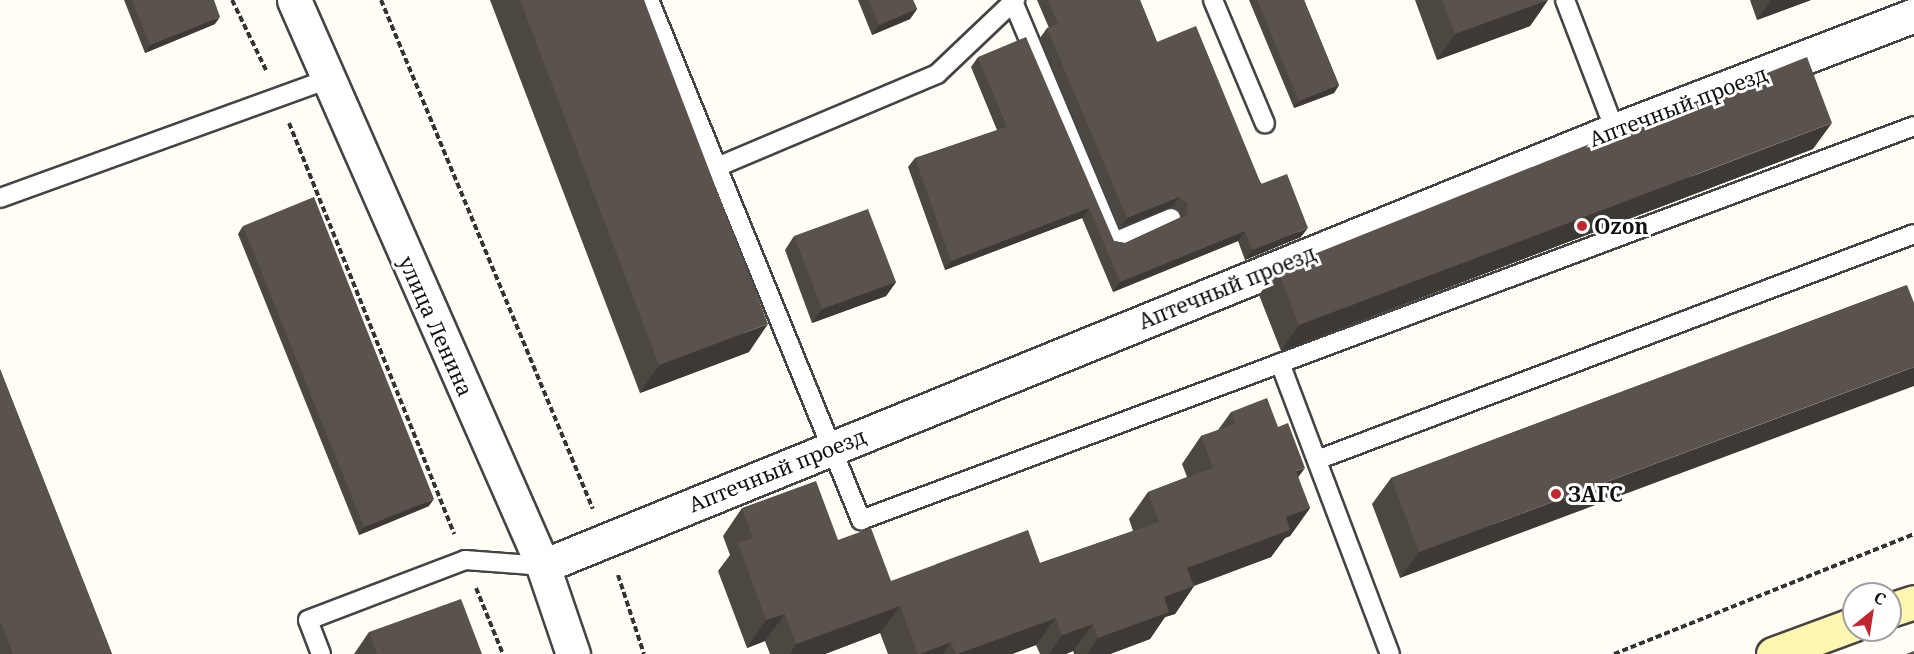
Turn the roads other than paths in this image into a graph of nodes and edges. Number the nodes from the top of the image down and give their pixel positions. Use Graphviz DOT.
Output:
graph roads {
  1 [pos="294,0"];
  2 [pos="649,0"];
  3 [pos="1213,0"];
  4 [pos="1566,0"];
  5 [pos="1014,2"];
  6 [pos="1914,15"];
  7 [pos="326,80"];
  8 [pos="1265,124"];
  9 [pos="1914,126"];
  10 [pos="1615,130"];
  11 [pos="717,167"];
  12 [pos="0,198"];
  13 [pos="1171,218"];
  14 [pos="1914,234"];
  15 [pos="1280,363"];
  16 [pos="831,447"];
  17 [pos="1317,460"];
  18 [pos="543,566"];
  19 [pos="1842,628"];
  20 [pos="321,654"];
  21 [pos="573,654"];
  22 [pos="1390,654"];
  23 [pos="1773,654"];
  1 -- 7 [label="street, улица Ленина"];
  2 -- 11 [label="lane"];
  3 -- 8 [label="lane"];
  4 -- 10 [label="lane"];
  5 -- 11 [label="lane"];
  5 -- 13 [label="lane"];
  6 -- 10 [label="street, Аптечный проезд"];
  7 -- 12 [label="lane"];
  7 -- 18 [label="street, улица Ленина"];
  9 -- 15 [label="lane"];
  10 -- 16 [label="street, Аптечный проезд"];
  11 -- 16 [label="lane"];
  14 -- 17 [label="lane"];
  15 -- 16 [label="lane"];
  15 -- 17 [label="lane"];
  16 -- 18 [label="street, Аптечный проезд"];
  17 -- 22 [label="lane"];
  18 -- 20 [label="lane"];
  18 -- 21 [label="street, улица Ленина"];
  19 -- 23 [label="street"];
}
